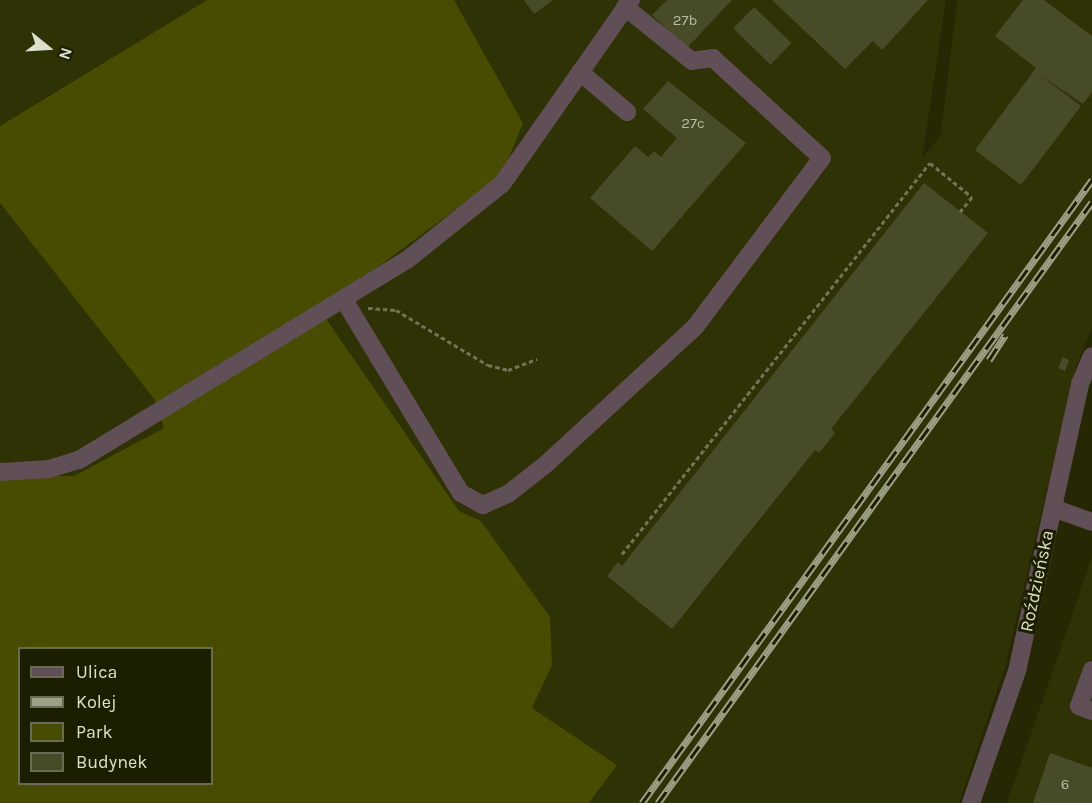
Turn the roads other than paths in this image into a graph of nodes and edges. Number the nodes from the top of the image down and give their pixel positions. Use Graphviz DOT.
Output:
graph roads {
  1 [pos="628,4"];
  2 [pos="580,72"];
  3 [pos="627,112"];
  4 [pos="347,307"];
  5 [pos="1092,356"];
  6 [pos="0,472"];
  7 [pos="1053,508"];
  8 [pos="1092,522"];
  9 [pos="1092,670"];
  10 [pos="1092,711"];
  11 [pos="971,803"];
  1 -- 2 [label="street"];
  1 -- 4 [label="street"];
  2 -- 3 [label="street"];
  2 -- 4 [label="street"];
  4 -- 6 [label="street"];
  5 -- 7 [label="street, Roździeńska"];
  7 -- 8 [label="street"];
  7 -- 11 [label="street, Roździeńska"];
  9 -- 10 [label="street"];
}
